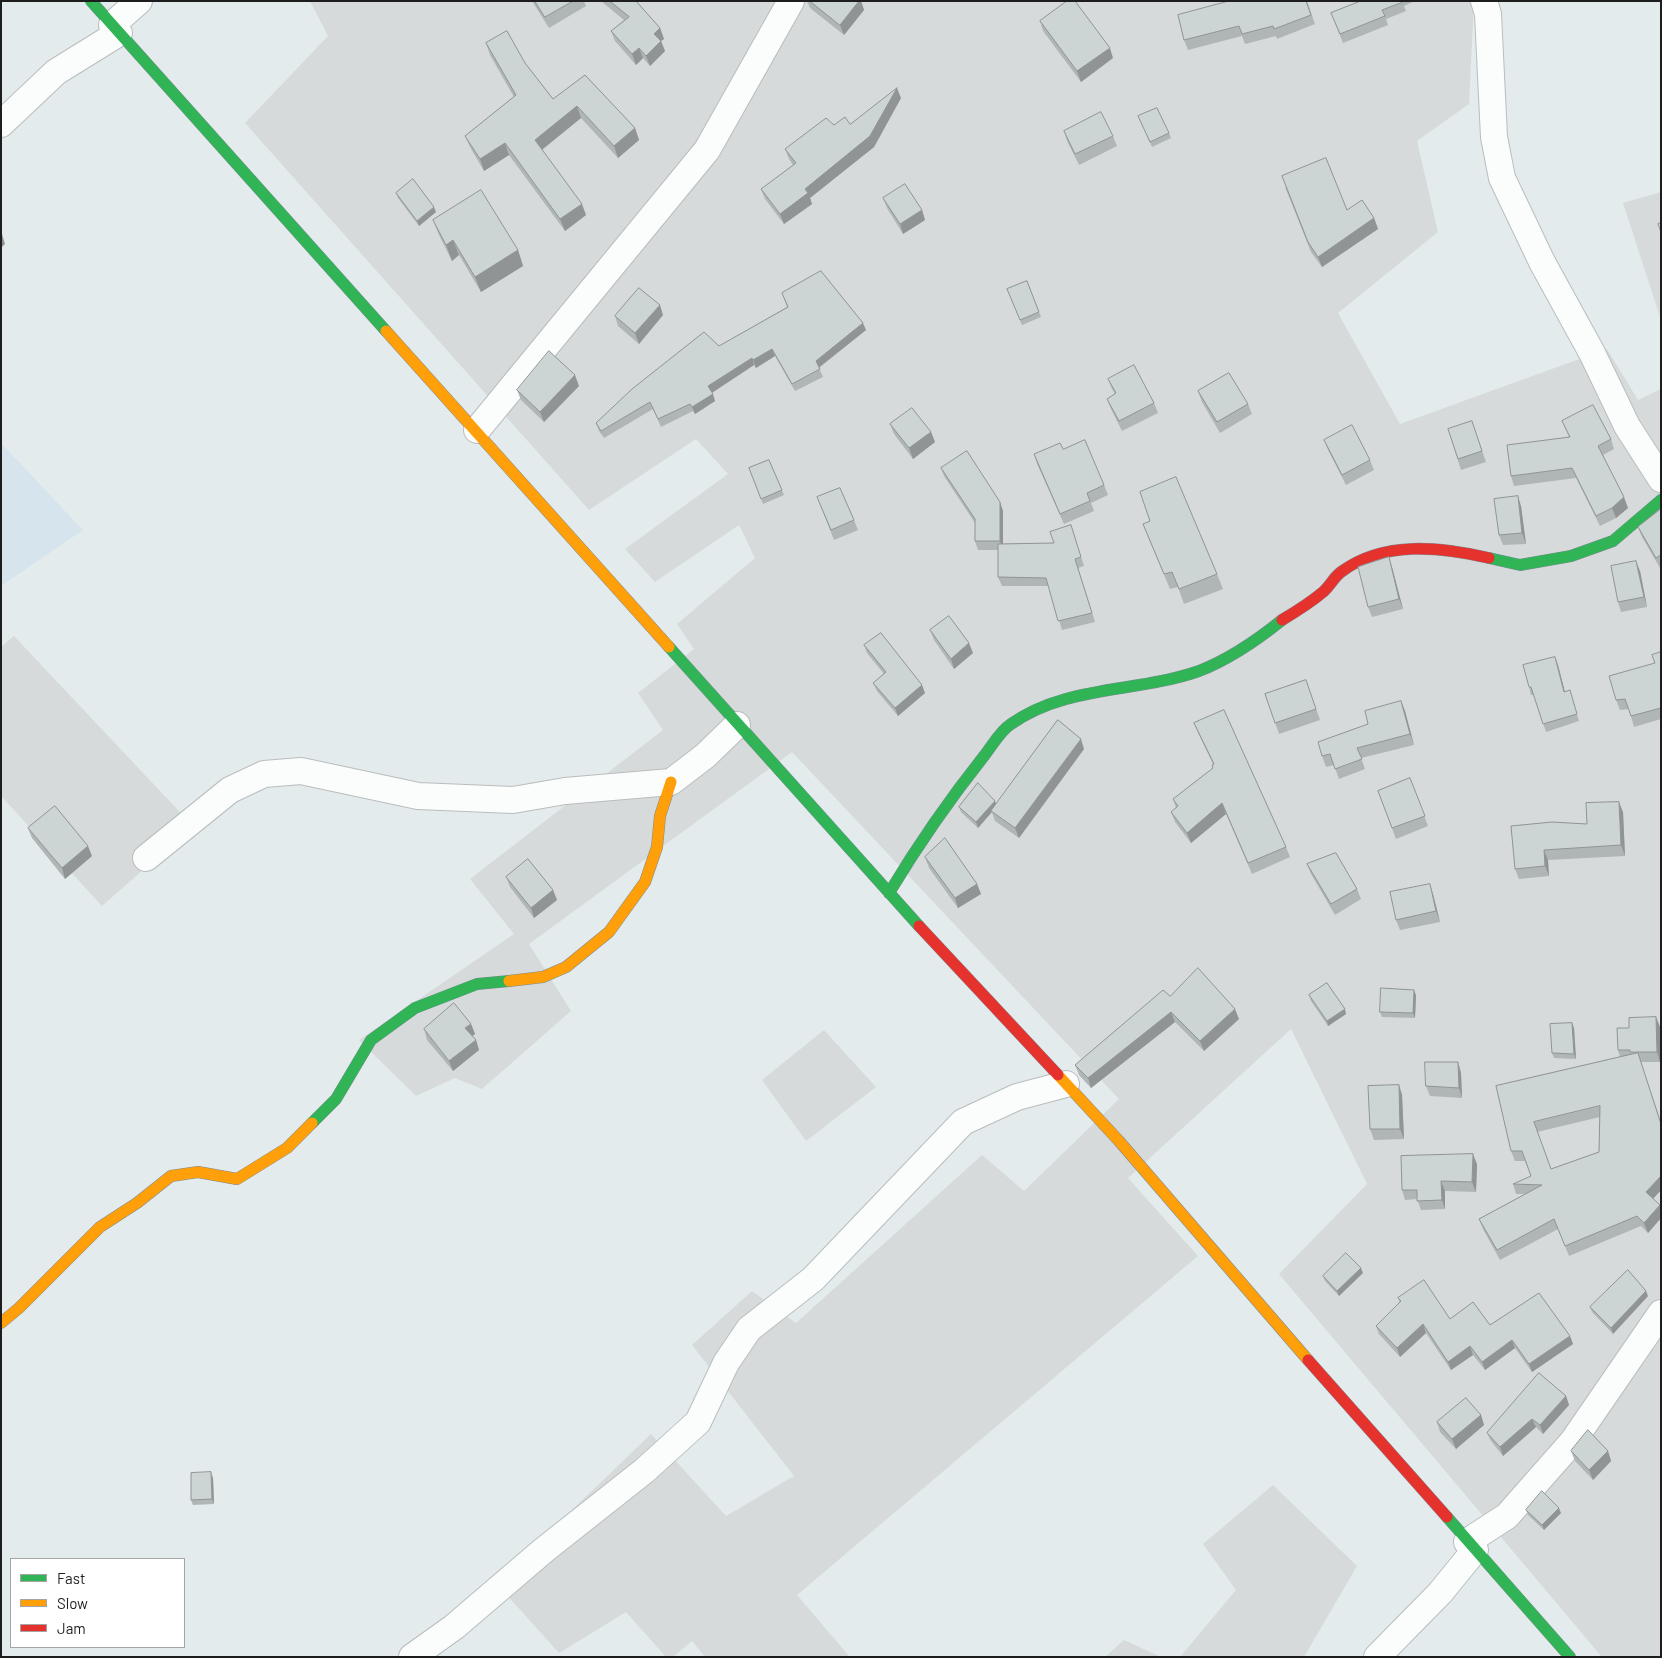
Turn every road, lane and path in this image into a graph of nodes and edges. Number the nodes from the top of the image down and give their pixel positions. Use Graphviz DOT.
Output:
graph roads {
  1 [pos="91,1"];
  2 [pos="139,1"];
  3 [pos="791,1"];
  4 [pos="1484,1"];
  5 [pos="116,29"];
  6 [pos="1,124"];
  7 [pos="477,430"];
  8 [pos="1661,479"];
  9 [pos="1661,500"];
  10 [pos="737,725"];
  11 [pos="671,782"];
  12 [pos="146,858"];
  13 [pos="889,894"];
  14 [pos="1066,1084"];
  15 [pos="1661,1313"];
  16 [pos="1,1323"];
  17 [pos="1471,1546"];
  18 [pos="412,1657"];
  19 [pos="1377,1657"];
  20 [pos="1570,1657"];
  1 -- 5 [label="main road"];
  2 -- 5 [label="street"];
  3 -- 7 [label="street"];
  4 -- 8 [label="street"];
  5 -- 6 [label="street"];
  5 -- 7 [label="main road"];
  7 -- 10 [label="main road"];
  9 -- 13 [label="main road"];
  10 -- 11 [label="street"];
  10 -- 13 [label="main road"];
  11 -- 12 [label="street"];
  11 -- 16 [label="main road"];
  13 -- 14 [label="main road"];
  14 -- 17 [label="main road"];
  14 -- 18 [label="street"];
  15 -- 17 [label="street"];
  17 -- 19 [label="street"];
  17 -- 20 [label="main road"];
}
